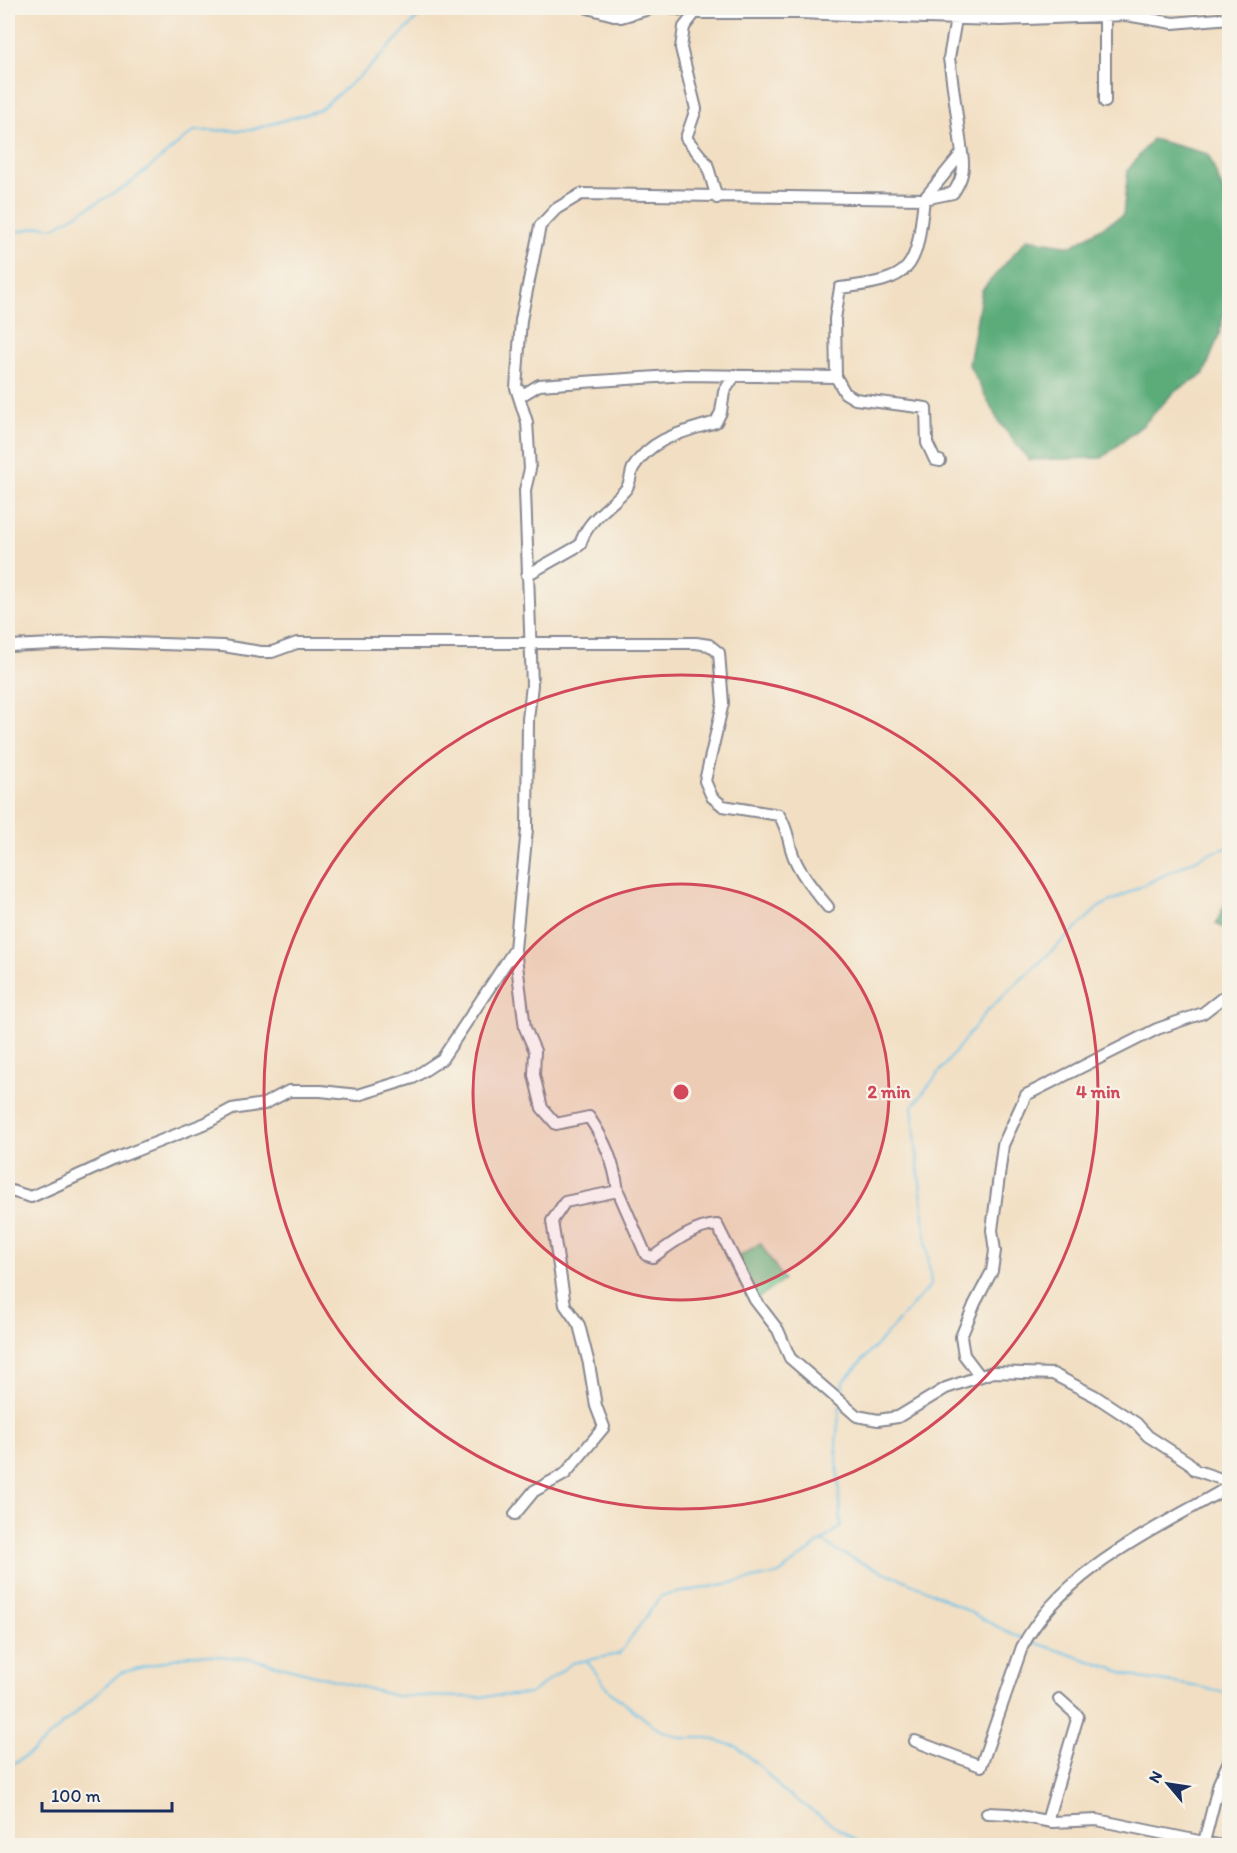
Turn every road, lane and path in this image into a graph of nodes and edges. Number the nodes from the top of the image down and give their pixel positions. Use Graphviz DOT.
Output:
graph roads {
  1 [pos="588,8"];
  2 [pos="653,8"];
  3 [pos="673,8"];
  4 [pos="1106,11"];
  5 [pos="695,13"];
  6 [pos="958,13"];
  7 [pos="1230,18"];
  8 [pos="1105,102"];
  9 [pos="962,153"];
  10 [pos="717,198"];
  11 [pos="924,199"];
  12 [pos="735,375"];
  13 [pos="836,377"];
  14 [pos="516,388"];
  15 [pos="940,461"];
  16 [pos="527,574"];
  17 [pos="529,642"];
  18 [pos="8,646"];
  19 [pos="828,907"];
  20 [pos="515,949"];
  21 [pos="1230,992"];
  22 [pos="8,1190"];
  23 [pos="618,1191"];
  24 [pos="980,1376"];
  25 [pos="1230,1484"];
  26 [pos="514,1514"];
  27 [pos="1059,1699"];
  28 [pos="915,1741"];
  29 [pos="1230,1759"];
  30 [pos="987,1813"];
  31 [pos="1047,1821"];
  32 [pos="1203,1844"];
  33 [pos="1223,1845"];
  1 -- 2 [label="street"];
  3 -- 5 [label="street"];
  4 -- 6 [label="street"];
  4 -- 7 [label="street"];
  4 -- 8 [label="street"];
  5 -- 6 [label="street"];
  5 -- 10 [label="street"];
  6 -- 9 [label="street"];
  9 -- 11 [label="street"];
  9 -- 11 [label="street"];
  10 -- 11 [label="street"];
  10 -- 14 [label="street"];
  11 -- 13 [label="street"];
  12 -- 13 [label="street"];
  12 -- 14 [label="street"];
  12 -- 16 [label="street"];
  13 -- 15 [label="street"];
  14 -- 16 [label="street"];
  16 -- 17 [label="street"];
  17 -- 18 [label="street"];
  17 -- 19 [label="street"];
  17 -- 20 [label="street"];
  20 -- 22 [label="street"];
  20 -- 23 [label="street"];
  21 -- 24 [label="street"];
  23 -- 24 [label="street"];
  23 -- 26 [label="street"];
  24 -- 25 [label="street"];
  25 -- 28 [label="street"];
  27 -- 31 [label="street"];
  29 -- 32 [label="street"];
  30 -- 31 [label="street"];
  31 -- 32 [label="street"];
  32 -- 33 [label="street"];
}
